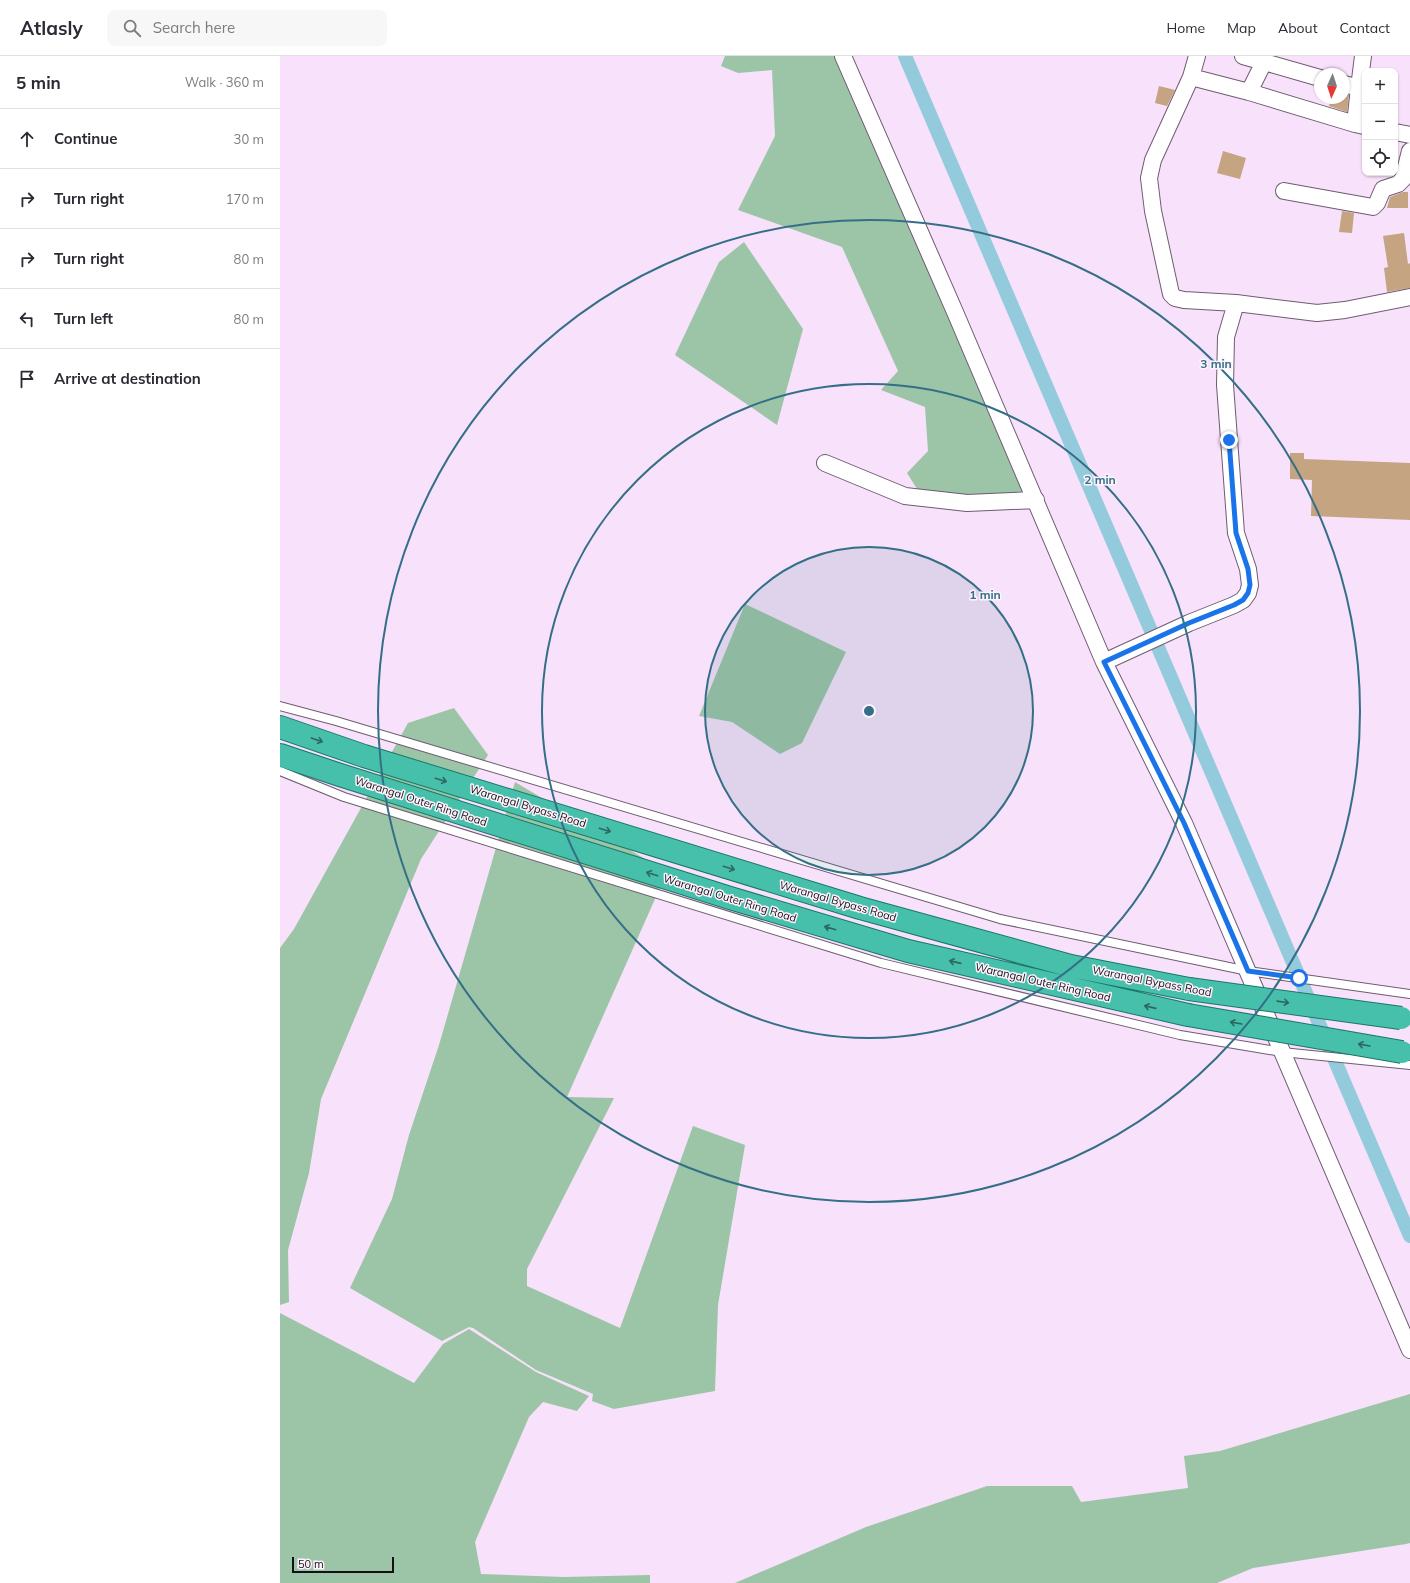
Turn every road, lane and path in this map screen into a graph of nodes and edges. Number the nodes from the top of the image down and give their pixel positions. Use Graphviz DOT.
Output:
graph roads {
  1 [pos="843,56"];
  2 [pos="1197,56"];
  3 [pos="1243,56"];
  4 [pos="1363,56"];
  5 [pos="1264,62"];
  6 [pos="1314,76"];
  7 [pos="1191,77"];
  8 [pos="1351,86"];
  9 [pos="1249,92"];
  10 [pos="1360,125"];
  11 [pos="1398,133"];
  12 [pos="1410,135"];
  13 [pos="1410,151"];
  14 [pos="1407,175"];
  15 [pos="1284,191"];
  16 [pos="1410,297"];
  17 [pos="1236,303"];
  18 [pos="825,464"];
  19 [pos="1036,500"];
  20 [pos="1104,662"];
  21 [pos="280,706"];
  22 [pos="280,727"];
  23 [pos="280,755"];
  24 [pos="280,771"];
  25 [pos="1248,971"];
  26 [pos="1410,994"];
  27 [pos="1406,1019"];
  28 [pos="1282,1052"];
  29 [pos="1407,1057"];
  30 [pos="1410,1350"];
  1 -- 19 [label="street"];
  2 -- 7 [label="street"];
  3 -- 5 [label="street"];
  4 -- 8 [label="street"];
  5 -- 6 [label="street"];
  5 -- 9 [label="street"];
  7 -- 9 [label="street"];
  7 -- 17 [label="street"];
  8 -- 10 [label="street"];
  9 -- 10 [label="street"];
  11 -- 12 [label="street"];
  13 -- 14 [label="street"];
  14 -- 15 [label="street"];
  16 -- 17 [label="street"];
  17 -- 20 [label="street"];
  18 -- 19 [label="street"];
  19 -- 20 [label="street"];
  20 -- 25 [label="street"];
  21 -- 25 [label="lane"];
  22 -- 27 [label="highway, Warangal Bypass Road, one-way, bridge"];
  29 -- 23 [label="highway, Warangal Outer Ring Road, one-way, bridge"];
  24 -- 28 [label="lane"];
  25 -- 26 [label="lane"];
  25 -- 28 [label="street"];
  28 -- 29 [label="lane"];
  28 -- 30 [label="street"];
}
